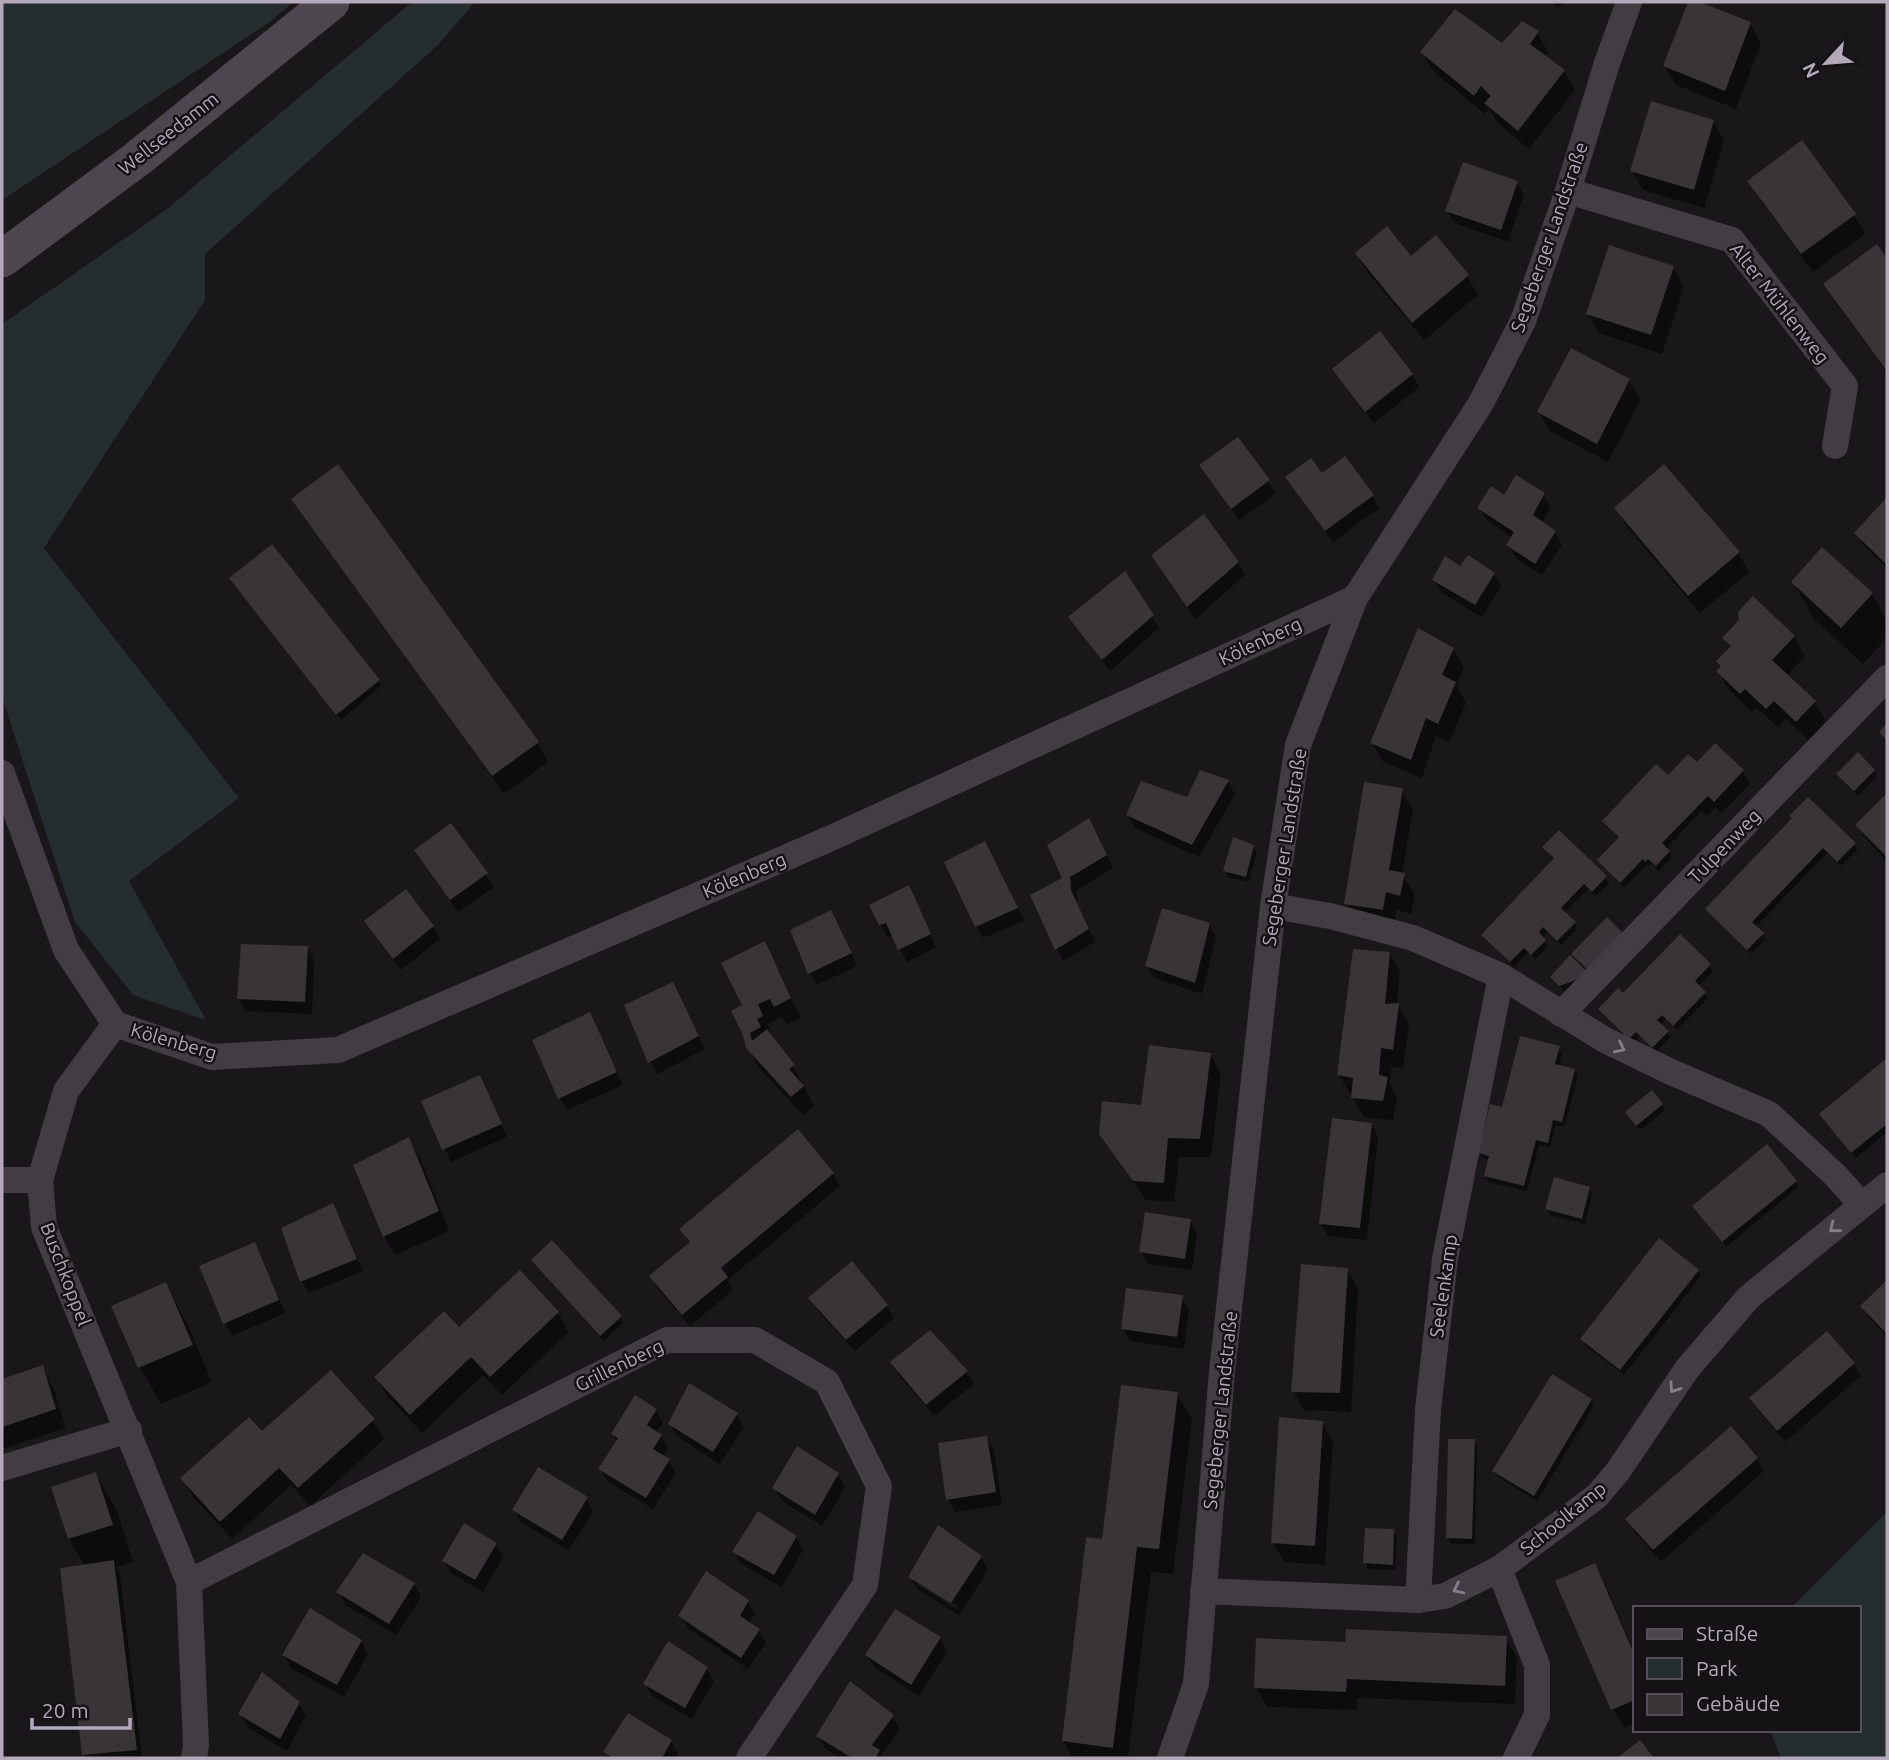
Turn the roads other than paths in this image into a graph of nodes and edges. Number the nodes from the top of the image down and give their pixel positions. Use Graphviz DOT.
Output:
graph roads {
  1 [pos="331,2"];
  2 [pos="1629,2"];
  3 [pos="1568,191"];
  4 [pos="2,260"];
  5 [pos="1835,446"];
  6 [pos="1355,598"];
  7 [pos="1887,678"];
  8 [pos="2,773"];
  9 [pos="1273,906"];
  10 [pos="1502,976"];
  11 [pos="1561,1014"];
  12 [pos="115,1024"];
  13 [pos="2,1180"];
  14 [pos="40,1181"];
  15 [pos="1887,1185"];
  16 [pos="1862,1205"];
  17 [pos="129,1430"];
  18 [pos="2,1468"];
  19 [pos="1499,1569"];
  20 [pos="189,1582"];
  21 [pos="1203,1591"];
  22 [pos="1418,1600"];
  23 [pos="194,1758"];
  24 [pos="749,1758"];
  25 [pos="1170,1758"];
  26 [pos="1516,1758"];
  1 -- 4 [label="main road, Wellseedamm"];
  2 -- 3 [label="street, Segeberger Landstraße"];
  3 -- 5 [label="street, Alter Mühlenweg"];
  3 -- 6 [label="street, Segeberger Landstraße"];
  6 -- 9 [label="street, Segeberger Landstraße"];
  6 -- 12 [label="street, Kölenberg"];
  7 -- 11 [label="street, Tulpenweg"];
  8 -- 12 [label="street"];
  9 -- 10 [label="street"];
  9 -- 21 [label="street, Segeberger Landstraße"];
  10 -- 11 [label="street"];
  10 -- 22 [label="street, Seelenkamp"];
  11 -- 16 [label="street, one-way"];
  12 -- 14 [label="street, Buschkoppel"];
  13 -- 14 [label="street"];
  14 -- 17 [label="street, Buschkoppel"];
  15 -- 16 [label="street, Schoolkamp"];
  16 -- 19 [label="street, Schoolkamp, one-way"];
  17 -- 18 [label="street"];
  17 -- 20 [label="street, Buschkoppel"];
  19 -- 22 [label="street, Schoolkamp, one-way"];
  19 -- 26 [label="street"];
  20 -- 23 [label="street, Buschkoppel"];
  20 -- 24 [label="street, Grillenberg"];
  21 -- 22 [label="street, Schoolkamp"];
  21 -- 25 [label="street, Segeberger Landstraße"];
}
